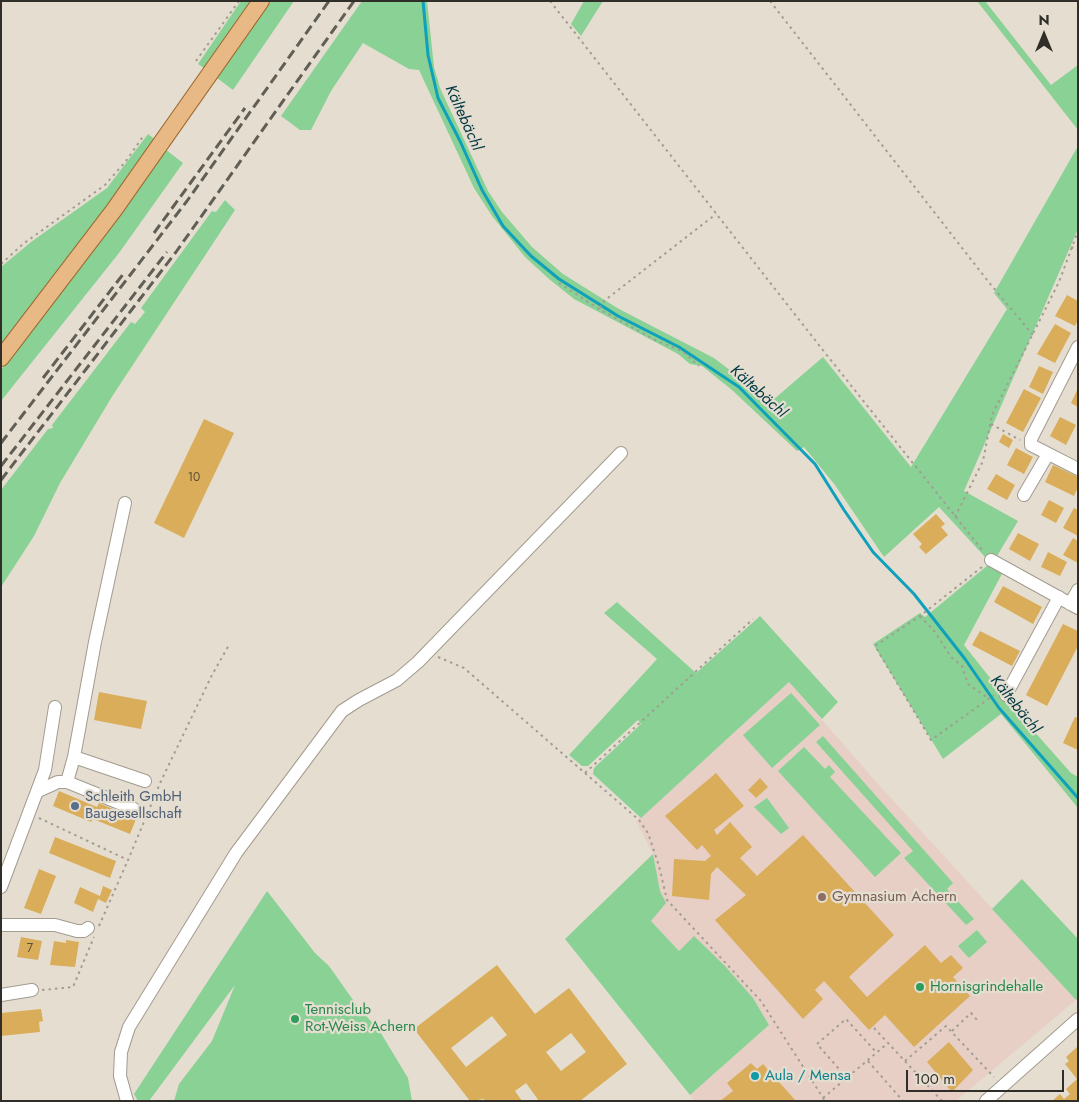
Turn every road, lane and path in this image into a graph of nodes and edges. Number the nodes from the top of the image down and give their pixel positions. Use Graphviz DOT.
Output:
graph roads {
  1 [pos="239,1"];
  2 [pos="261,1"];
  3 [pos="550,1"];
  4 [pos="770,1"];
  5 [pos="196,61"];
  6 [pos="144,136"];
  7 [pos="716,214"];
  8 [pos="1078,231"];
  9 [pos="1071,247"];
  10 [pos="1078,250"];
  11 [pos="1,264"];
  12 [pos="559,283"];
  13 [pos="599,309"];
  14 [pos="1033,335"];
  15 [pos="1078,347"];
  16 [pos="1,358"];
  17 [pos="699,366"];
  18 [pos="1073,367"];
  19 [pos="990,424"];
  20 [pos="1031,445"];
  21 [pos="620,453"];
  22 [pos="1048,454"];
  23 [pos="1078,469"];
  24 [pos="1024,495"];
  25 [pos="125,503"];
  26 [pos="955,517"];
  27 [pos="991,560"];
  28 [pos="1078,590"];
  29 [pos="1059,597"];
  30 [pos="1074,606"];
  31 [pos="920,616"];
  32 [pos="753,619"];
  33 [pos="437,657"];
  34 [pos="1002,694"];
  35 [pos="988,698"];
  36 [pos="55,707"];
  37 [pos="74,756"];
  38 [pos="585,773"];
  39 [pos="145,781"];
  40 [pos="67,782"];
  41 [pos="38,791"];
  42 [pos="134,809"];
  43 [pos="1,887"];
  44 [pos="1,925"];
  45 [pos="88,928"];
  46 [pos="32,990"];
  47 [pos="1,996"];
  48 [pos="1078,1019"];
  49 [pos="977,1020"];
  50 [pos="874,1028"];
  51 [pos="952,1032"];
  52 [pos="888,1043"];
  53 [pos="877,1053"];
  54 [pos="868,1060"];
  55 [pos="905,1061"];
  56 [pos="994,1077"];
  57 [pos="847,1078"];
  58 [pos="824,1100"];
  59 [pos="128,1101"];
  60 [pos="903,1101"];
  61 [pos="942,1101"];
  62 [pos="986,1101"];
  1 -- 5 [label="path"];
  2 -- 16 [label="main road"];
  3 -- 7 [label="path"];
  4 -- 14 [label="path"];
  6 -- 11 [label="path"];
  7 -- 13 [label="path"];
  7 -- 26 [label="path"];
  8 -- 9 [label="path"];
  9 -- 10 [label="path"];
  9 -- 14 [label="path"];
  12 -- 13 [label="path"];
  13 -- 17 [label="path"];
  14 -- 19 [label="path"];
  15 -- 18 [label="street"];
  18 -- 20 [label="street"];
  19 -- 20 [label="path"];
  19 -- 26 [label="path"];
  20 -- 22 [label="street"];
  21 -- 59 [label="street"];
  22 -- 23 [label="street"];
  22 -- 24 [label="street"];
  25 -- 37 [label="street"];
  26 -- 27 [label="path"];
  27 -- 29 [label="street"];
  27 -- 31 [label="path"];
  28 -- 30 [label="street"];
  29 -- 30 [label="street"];
  29 -- 34 [label="street"];
  31 -- 35 [label="path"];
  31 -- 35 [label="path"];
  32 -- 38 [label="path"];
  33 -- 38 [label="path"];
  34 -- 35 [label="path"];
  36 -- 41 [label="street"];
  37 -- 39 [label="street"];
  37 -- 40 [label="street"];
  38 -- 58 [label="path"];
  40 -- 41 [label="street"];
  40 -- 42 [label="street"];
  41 -- 43 [label="street"];
  44 -- 45 [label="street"];
  46 -- 47 [label="street"];
  48 -- 62 [label="street"];
  49 -- 51 [label="path"];
  50 -- 52 [label="path"];
  51 -- 55 [label="path"];
  51 -- 56 [label="path"];
  52 -- 53 [label="path"];
  52 -- 55 [label="path"];
  53 -- 54 [label="path"];
  53 -- 57 [label="path"];
  54 -- 57 [label="path"];
  54 -- 60 [label="path"];
  55 -- 61 [label="path"];
  57 -- 58 [label="path"];
}
